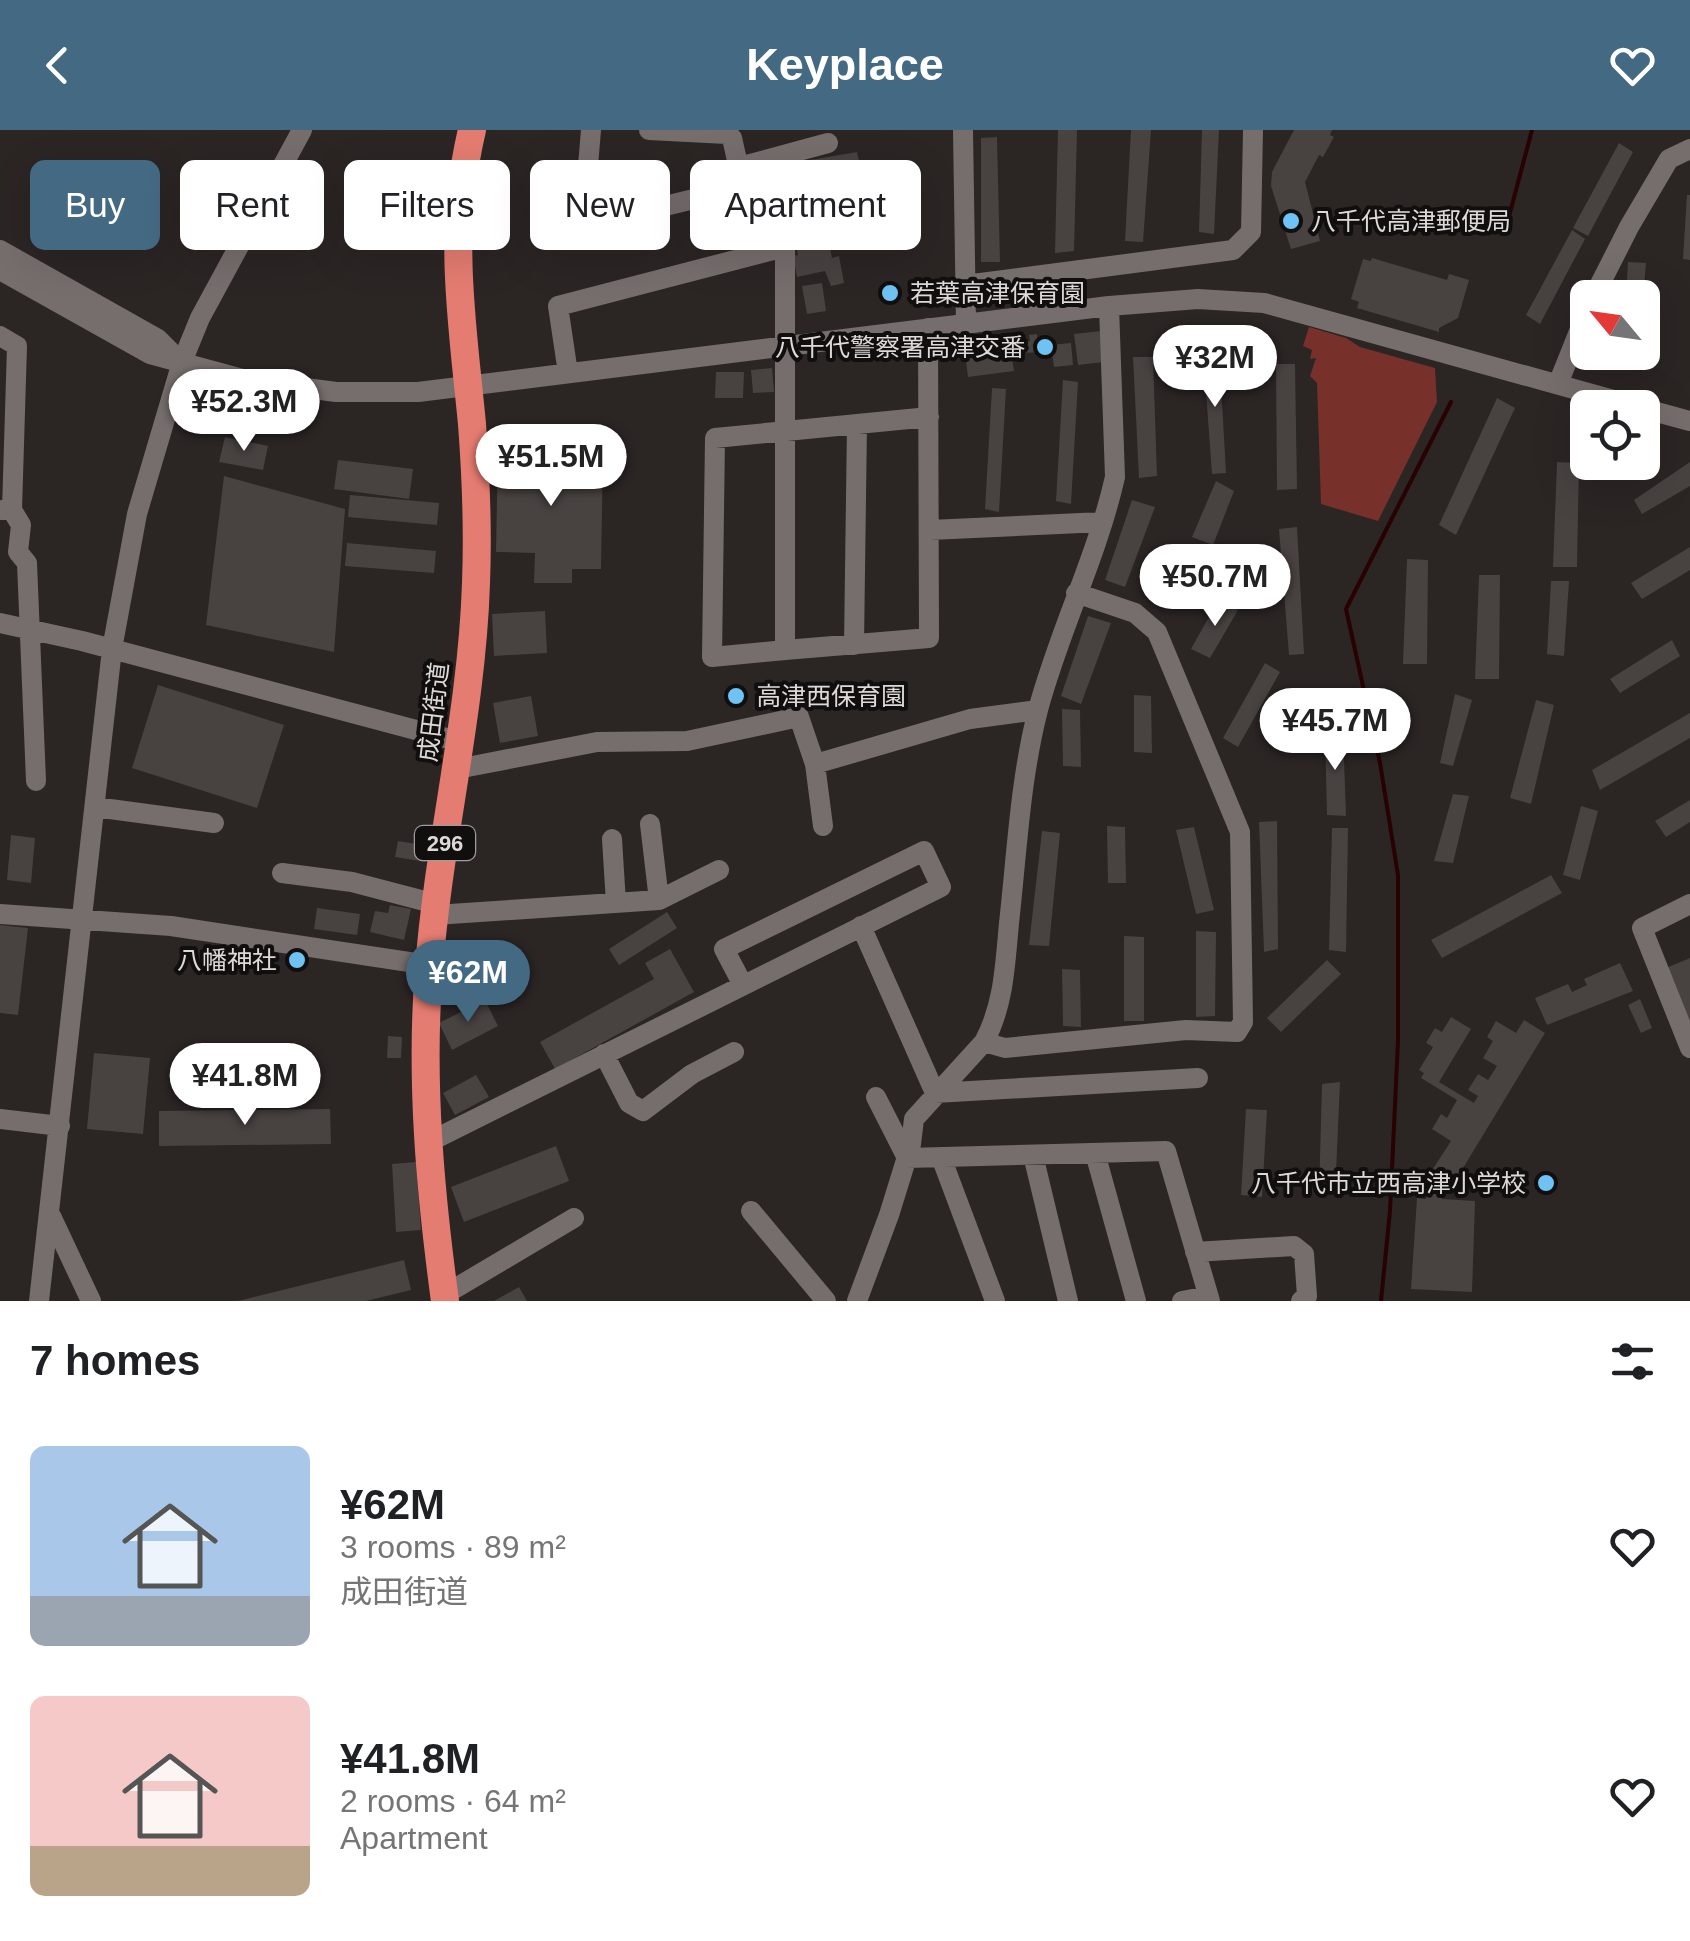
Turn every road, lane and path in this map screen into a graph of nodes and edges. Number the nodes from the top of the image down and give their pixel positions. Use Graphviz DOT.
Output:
graph roads {
  1 [pos="302,130"];
  2 [pos="472,130"];
  3 [pos="591,130"];
  4 [pos="649,130"];
  5 [pos="963,130"];
  6 [pos="1253,130"];
  7 [pos="828,143"];
  8 [pos="1690,149"];
  9 [pos="737,160"];
  10 [pos="784,160"];
  11 [pos="690,193"];
  12 [pos="0,250"];
  13 [pos="774,250"];
  14 [pos="786,250"];
  15 [pos="0,270"];
  16 [pos="1602,280"];
  17 [pos="966,285"];
  18 [pos="1109,306"];
  19 [pos="966,323"];
  20 [pos="928,328"];
  21 [pos="0,336"];
  22 [pos="786,346"];
  23 [pos="1570,354"];
  24 [pos="182,362"];
  25 [pos="568,373"];
  26 [pos="1558,384"];
  27 [pos="466,386"];
  28 [pos="1579,390"];
  29 [pos="1660,413"];
  30 [pos="929,417"];
  31 [pos="1690,421"];
  32 [pos="856,424"];
  33 [pos="786,431"];
  34 [pos="7,443"];
  35 [pos="6,510"];
  36 [pos="1102,522"];
  37 [pos="930,530"];
  38 [pos="1076,593"];
  39 [pos="0,622"];
  40 [pos="28,628"];
  41 [pos="854,645"];
  42 [pos="112,650"];
  43 [pos="784,650"];
  44 [pos="1038,710"];
  45 [pos="459,756"];
  46 [pos="815,764"];
  47 [pos="36,781"];
  48 [pos="95,807"];
  49 [pos="214,823"];
  50 [pos="650,824"];
  51 [pos="823,826"];
  52 [pos="612,839"];
  53 [pos="719,870"];
  54 [pos="282,873"];
  55 [pos="659,900"];
  56 [pos="616,903"];
  57 [pos="1690,904"];
  58 [pos="436,910"];
  59 [pos="0,914"];
  60 [pos="83,919"];
  61 [pos="861,926"];
  62 [pos="429,964"];
  63 [pos="742,985"];
  64 [pos="984,1042"];
  65 [pos="1690,1048"];
  66 [pos="734,1052"];
  67 [pos="604,1054"];
  68 [pos="1198,1078"];
  69 [pos="935,1093"];
  70 [pos="876,1097"];
  71 [pos="0,1119"];
  72 [pos="60,1126"];
  73 [pos="429,1142"];
  74 [pos="1095,1153"];
  75 [pos="1033,1155"];
  76 [pos="906,1158"];
  77 [pos="940,1158"];
  78 [pos="750,1211"];
  79 [pos="50,1214"];
  80 [pos="574,1218"];
  81 [pos="1196,1252"];
  82 [pos="445,1298"];
  83 [pos="1209,1298"];
  84 [pos="39,1301"];
  85 [pos="91,1301"];
  86 [pos="826,1301"];
  87 [pos="858,1301"];
  88 [pos="995,1301"];
  89 [pos="1068,1301"];
  90 [pos="1136,1301"];
  91 [pos="1182,1301"];
  92 [pos="1301,1301"];
  1 -- 24 [label="street"];
  2 -- 27 [label="highway, 成田街道 / 296"];
  3 -- 11 [label="street"];
  4 -- 9 [label="street"];
  5 -- 17 [label="street"];
  6 -- 17 [label="street"];
  7 -- 10 [label="street"];
  8 -- 16 [label="street"];
  12 -- 24 [label="street"];
  13 -- 25 [label="street"];
  14 -- 22 [label="street"];
  15 -- 24 [label="street"];
  17 -- 19 [label="street"];
  18 -- 19 [label="street"];
  18 -- 26 [label="street"];
  18 -- 36 [label="street"];
  19 -- 20 [label="street"];
  20 -- 22 [label="street"];
  20 -- 30 [label="street"];
  21 -- 34 [label="street"];
  22 -- 25 [label="street"];
  22 -- 33 [label="street"];
  23 -- 26 [label="street"];
  24 -- 27 [label="street"];
  24 -- 42 [label="street"];
  25 -- 27 [label="street"];
  26 -- 28 [label="street"];
  27 -- 45 [label="highway, 成田街道 / 296"];
  29 -- 31 [label="street"];
  30 -- 32 [label="street"];
  30 -- 37 [label="street"];
  32 -- 33 [label="street"];
  32 -- 41 [label="street"];
  33 -- 43 [label="street"];
  33 -- 43 [label="street"];
  34 -- 35 [label="street"];
  35 -- 40 [label="street"];
  36 -- 37 [label="street"];
  36 -- 38 [label="street"];
  37 -- 41 [label="street"];
  38 -- 44 [label="street"];
  38 -- 64 [label="street"];
  39 -- 40 [label="street"];
  40 -- 42 [label="street"];
  40 -- 47 [label="street"];
  41 -- 43 [label="street"];
  42 -- 45 [label="street"];
  42 -- 48 [label="street"];
  44 -- 46 [label="street"];
  44 -- 64 [label="street"];
  45 -- 46 [label="street"];
  45 -- 58 [label="highway, 成田街道 / 296"];
  46 -- 51 [label="street"];
  48 -- 49 [label="street"];
  48 -- 60 [label="street"];
  50 -- 55 [label="street"];
  52 -- 56 [label="street"];
  53 -- 55 [label="street"];
  54 -- 58 [label="street"];
  55 -- 56 [label="street"];
  56 -- 58 [label="street"];
  57 -- 65 [label="street"];
  58 -- 62 [label="highway, 成田街道 / 296"];
  59 -- 60 [label="street"];
  60 -- 62 [label="street"];
  60 -- 72 [label="street"];
  61 -- 63 [label="street"];
  61 -- 63 [label="street"];
  61 -- 69 [label="street"];
  62 -- 73 [label="highway, 成田街道 / 296"];
  63 -- 67 [label="street"];
  64 -- 69 [label="street"];
  66 -- 67 [label="street"];
  67 -- 73 [label="street"];
  68 -- 69 [label="street"];
  69 -- 76 [label="street"];
  70 -- 76 [label="street"];
  71 -- 72 [label="street"];
  72 -- 79 [label="street"];
  73 -- 82 [label="highway, 成田街道 / 296"];
  74 -- 75 [label="street"];
  74 -- 81 [label="street"];
  74 -- 90 [label="street"];
  75 -- 77 [label="street"];
  75 -- 89 [label="street"];
  76 -- 77 [label="street"];
  76 -- 87 [label="street"];
  77 -- 88 [label="street"];
  78 -- 86 [label="street"];
  79 -- 84 [label="street"];
  79 -- 85 [label="street"];
  80 -- 82 [label="street"];
  81 -- 83 [label="street"];
  81 -- 92 [label="street"];
  83 -- 91 [label="street"];
}
